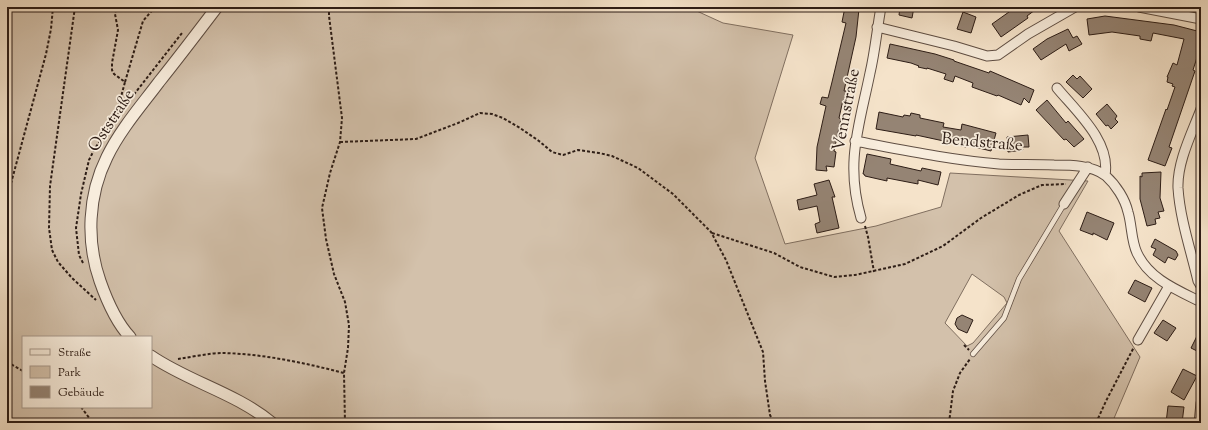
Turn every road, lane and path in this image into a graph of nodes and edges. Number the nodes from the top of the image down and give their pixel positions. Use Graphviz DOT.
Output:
graph roads {
  1 [pos="53,7"];
  2 [pos="75,7"];
  3 [pos="116,7"];
  4 [pos="154,7"];
  5 [pos="217,7"];
  6 [pos="329,7"];
  7 [pos="881,7"];
  8 [pos="1075,7"];
  9 [pos="1139,7"];
  10 [pos="1201,19"];
  11 [pos="877,27"];
  12 [pos="183,32"];
  13 [pos="125,82"];
  14 [pos="1057,88"];
  15 [pos="1201,109"];
  16 [pos="855,141"];
  17 [pos="340,142"];
  18 [pos="1088,167"];
  19 [pos="1105,176"];
  20 [pos="1077,184"];
  21 [pos="7,198"];
  22 [pos="1064,204"];
  23 [pos="861,218"];
  24 [pos="711,232"];
  25 [pos="868,236"];
  26 [pos="874,272"];
  27 [pos="1170,286"];
  28 [pos="1201,286"];
  29 [pos="1201,302"];
  30 [pos="100,304"];
  31 [pos="129,336"];
  32 [pos="1138,340"];
  33 [pos="973,354"];
  34 [pos="152,357"];
  35 [pos="7,362"];
  36 [pos="165,365"];
  37 [pos="22,370"];
  38 [pos="344,373"];
  39 [pos="1201,404"];
  40 [pos="82,408"];
  41 [pos="93,423"];
  42 [pos="272,423"];
  43 [pos="345,423"];
  44 [pos="774,423"];
  45 [pos="949,423"];
  46 [pos="1096,423"];
  47 [pos="1199,423"];
  1 -- 21 [label="path"];
  2 -- 30 [label="path"];
  3 -- 13 [label="path"];
  4 -- 13 [label="path"];
  5 -- 31 [label="street, Oststraße"];
  6 -- 17 [label="path"];
  7 -- 11 [label="street, Vennstraße"];
  8 -- 11 [label="street"];
  9 -- 10 [label="street"];
  11 -- 16 [label="street, Vennstraße"];
  12 -- 13 [label="path"];
  14 -- 19 [label="street"];
  15 -- 28 [label="street"];
  16 -- 18 [label="street, Bendstraße"];
  16 -- 23 [label="street, Vennstraße"];
  17 -- 24 [label="path"];
  17 -- 38 [label="path"];
  18 -- 19 [label="street, Bendstraße"];
  18 -- 20 [label="street"];
  19 -- 27 [label="street, Bendstraße"];
  20 -- 22 [label="street"];
  20 -- 26 [label="path"];
  22 -- 33 [label="lane"];
  24 -- 26 [label="path"];
  24 -- 44 [label="path"];
  25 -- 26 [label="path"];
  27 -- 29 [label="street, Bendstraße"];
  27 -- 32 [label="street"];
  32 -- 46 [label="path"];
  33 -- 45 [label="path"];
  34 -- 36 [label="street"];
  35 -- 37 [label="path"];
  36 -- 38 [label="path"];
  36 -- 42 [label="street"];
  38 -- 43 [label="path"];
  39 -- 47 [label="street"];
  40 -- 41 [label="path"];
}
